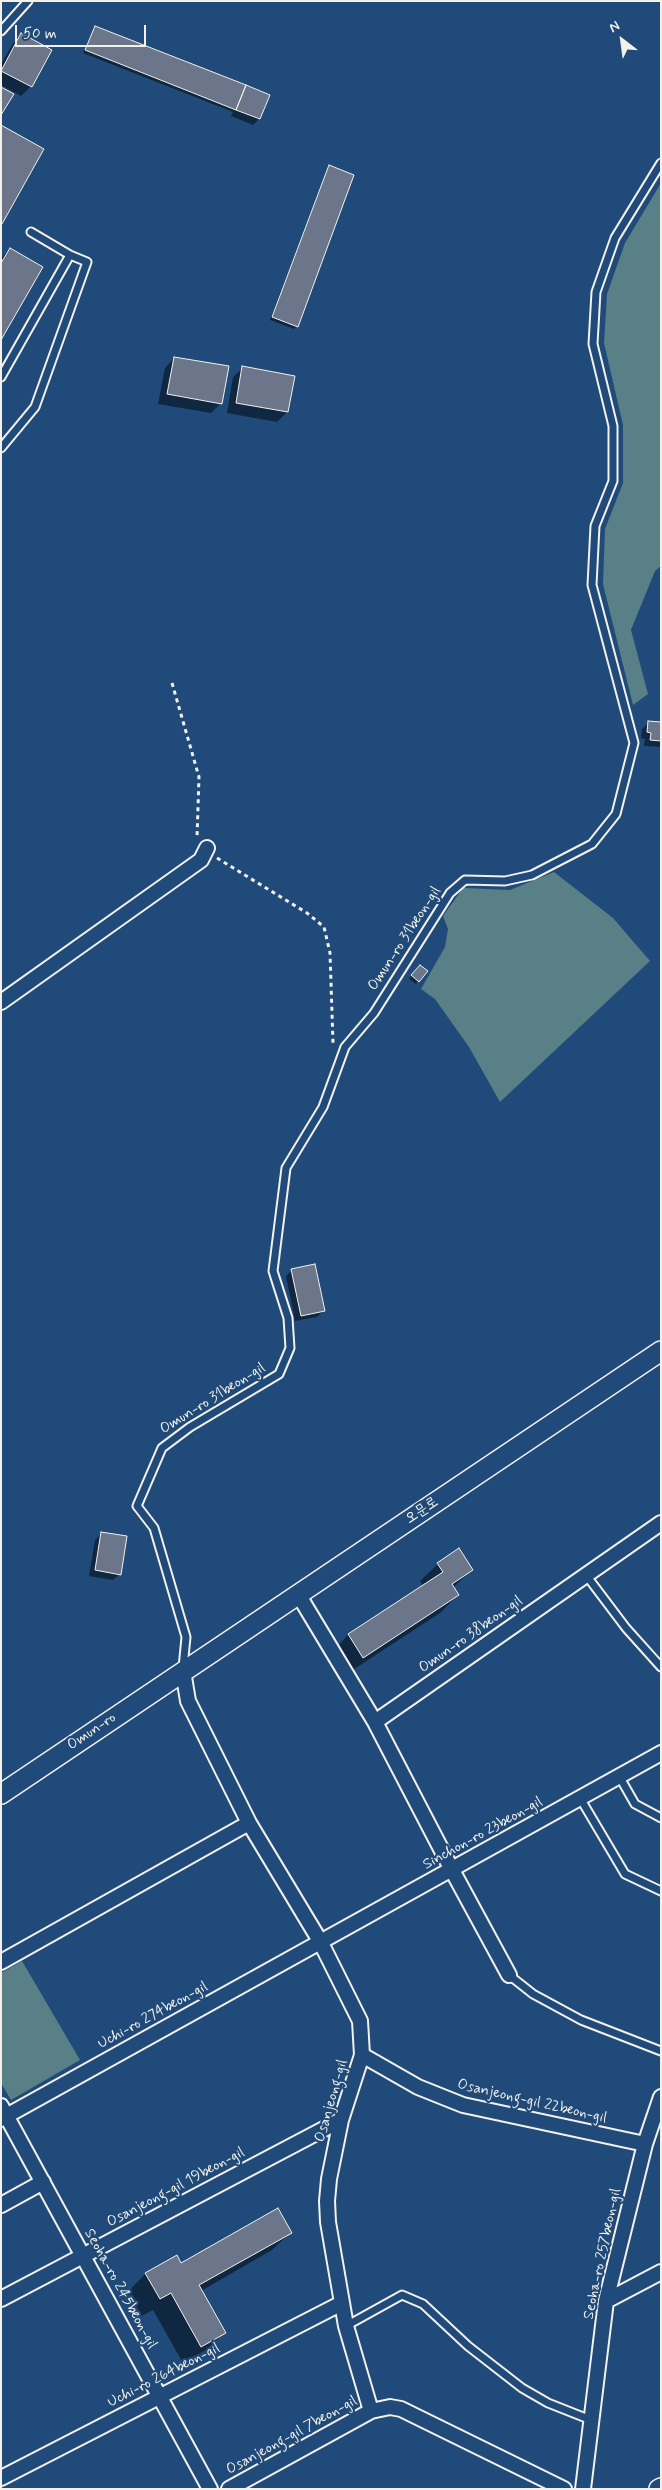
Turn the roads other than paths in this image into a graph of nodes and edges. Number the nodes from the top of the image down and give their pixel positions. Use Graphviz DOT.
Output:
graph roads {
  1 [pos="28,1"];
  2 [pos="1,31"];
  3 [pos="661,163"];
  4 [pos="31,232"];
  5 [pos="70,255"];
  6 [pos="1,377"];
  7 [pos="1,448"];
  8 [pos="208,848"];
  9 [pos="1,1002"];
  10 [pos="661,1350"];
  11 [pos="661,1523"];
  12 [pos="586,1575"];
  13 [pos="298,1594"];
  14 [pos="661,1667"];
  15 [pos="183,1671"];
  16 [pos="375,1722"];
  17 [pos="661,1752"];
  18 [pos="619,1776"];
  19 [pos="1,1794"];
  20 [pos="580,1798"];
  21 [pos="661,1818"];
  22 [pos="249,1823"];
  23 [pos="452,1870"];
  24 [pos="661,1891"];
  25 [pos="320,1941"];
  26 [pos="1,1962"];
  27 [pos="509,1975"];
  28 [pos="661,2052"];
  29 [pos="362,2054"];
  30 [pos="661,2097"];
  31 [pos="3,2114"];
  32 [pos="341,2120"];
  33 [pos="645,2144"];
  34 [pos="43,2182"];
  35 [pos="1,2205"];
  36 [pos="83,2255"];
  37 [pos="661,2272"];
  38 [pos="1,2299"];
  39 [pos="606,2301"];
  40 [pos="342,2303"];
  41 [pos="346,2326"];
  42 [pos="159,2396"];
  43 [pos="371,2411"];
  44 [pos="591,2420"];
  45 [pos="1,2478"];
  46 [pos="210,2489"];
  47 [pos="229,2489"];
  48 [pos="564,2489"];
  49 [pos="583,2489"];
  1 -- 2 [label="lane"];
  3 -- 15 [label="lane, Omun-ro 31beon-gil"];
  4 -- 5 [label="lane"];
  5 -- 6 [label="lane"];
  5 -- 7 [label="lane"];
  8 -- 9 [label="street"];
  10 -- 13 [label="street, 오문로"];
  11 -- 12 [label="street, Omun-ro 38beon-gil"];
  12 -- 14 [label="lane"];
  12 -- 16 [label="street, Omun-ro 38beon-gil"];
  13 -- 15 [label="street, 오문로"];
  13 -- 16 [label="street"];
  15 -- 19 [label="street, Omun-ro"];
  15 -- 22 [label="street, Osanjeong-gil"];
  16 -- 23 [label="street"];
  17 -- 18 [label="street, Sinchon-ro 23beon-gil"];
  18 -- 20 [label="street, Sinchon-ro 23beon-gil"];
  18 -- 21 [label="lane"];
  20 -- 23 [label="street, Sinchon-ro 23beon-gil"];
  20 -- 24 [label="lane"];
  22 -- 25 [label="street, Osanjeong-gil"];
  22 -- 26 [label="street"];
  23 -- 25 [label="street, Sinchon-ro 23beon-gil"];
  23 -- 27 [label="street"];
  25 -- 29 [label="street, Osanjeong-gil"];
  25 -- 31 [label="street, Uchi-ro 274beon-gil"];
  27 -- 28 [label="lane"];
  29 -- 32 [label="street, Osanjeong-gil"];
  29 -- 33 [label="street, Osanjeong-gil 22beon-gil"];
  30 -- 33 [label="street, Seoha-ro 257beon-gil"];
  31 -- 34 [label="street, Seoha-ro 245beon-gil"];
  32 -- 36 [label="street, Osanjeong-gil 19beon-gil"];
  32 -- 40 [label="street, Osanjeong-gil"];
  33 -- 39 [label="street, Seoha-ro 257beon-gil"];
  34 -- 35 [label="street"];
  34 -- 36 [label="street, Seoha-ro 245beon-gil"];
  36 -- 38 [label="street, Osanjeong-gil 19beon-gil"];
  36 -- 42 [label="street, Seoha-ro 245beon-gil"];
  37 -- 39 [label="street"];
  39 -- 44 [label="street, Seoha-ro 257beon-gil"];
  40 -- 41 [label="street, Osanjeong-gil"];
  40 -- 42 [label="street, Uchi-ro 264beon-gil"];
  41 -- 43 [label="street, Osanjeong-gil"];
  41 -- 44 [label="lane"];
  42 -- 45 [label="street, Uchi-ro 264beon-gil"];
  42 -- 46 [label="street, Seoha-ro 245beon-gil"];
  43 -- 47 [label="street, Osanjeong-gil 7beon-gil"];
  43 -- 48 [label="street"];
  44 -- 49 [label="street, Seoha-ro 257beon-gil"];
}
